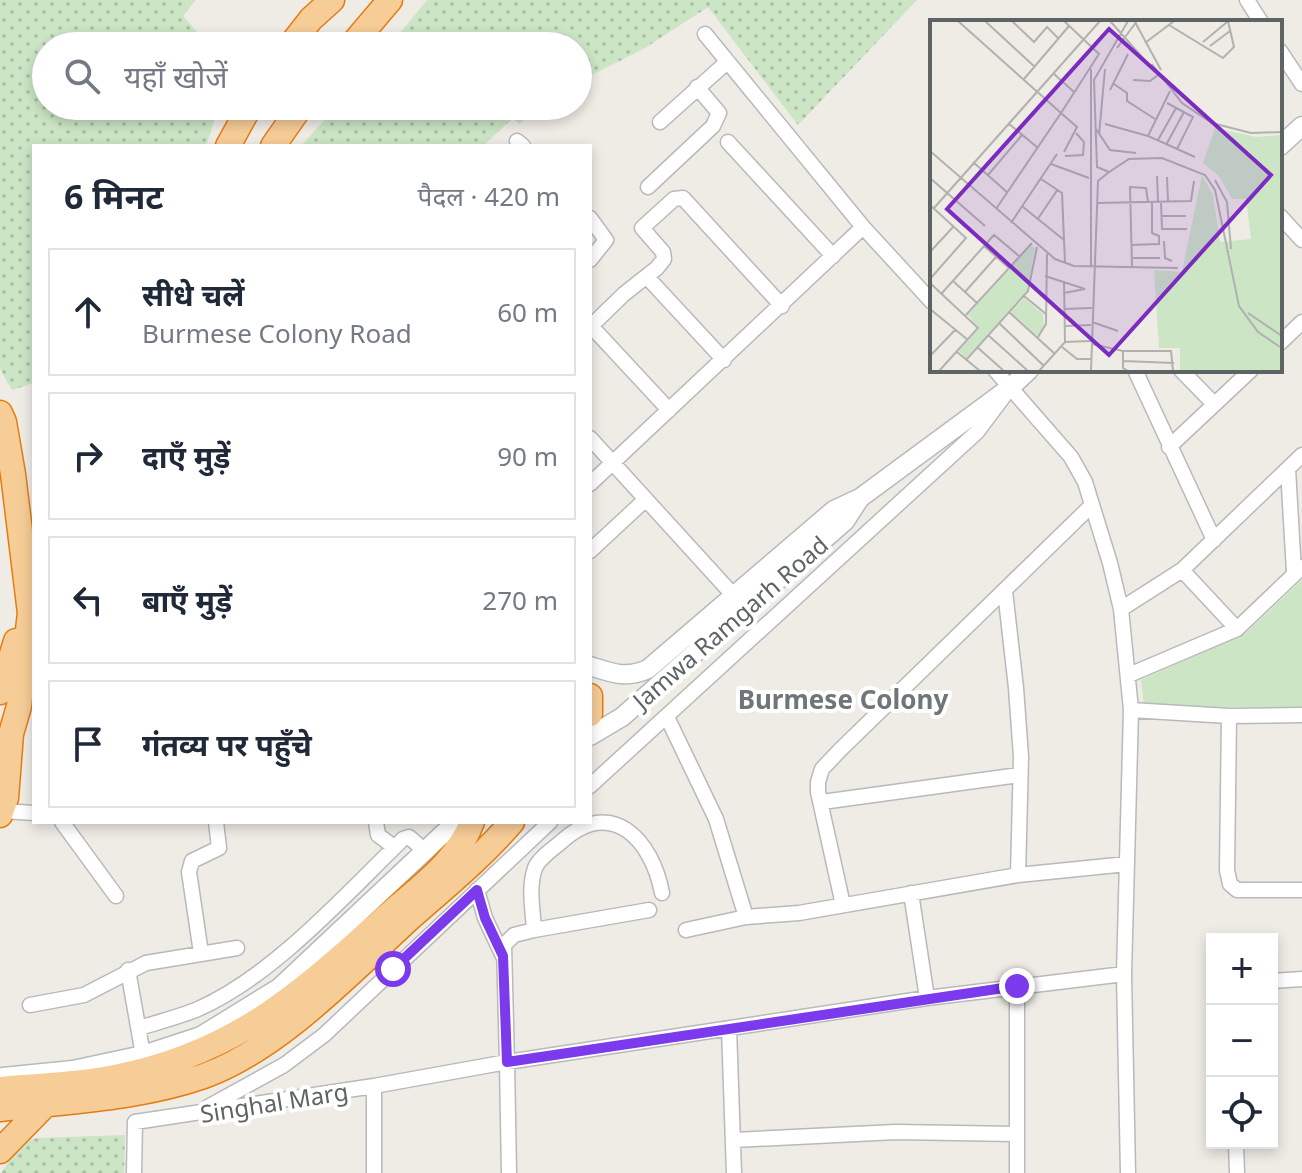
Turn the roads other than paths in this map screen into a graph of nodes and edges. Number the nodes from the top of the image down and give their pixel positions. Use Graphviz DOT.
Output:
graph roads {
  1 [pos="332,0"];
  2 [pos="390,0"];
  3 [pos="1247,0"];
  4 [pos="1260,20"];
  5 [pos="301,32"];
  6 [pos="363,32"];
  7 [pos="705,34"];
  8 [pos="1282,54"];
  9 [pos="727,62"];
  10 [pos="1302,84"];
  11 [pos="697,87"];
  12 [pos="242,120"];
  13 [pos="291,120"];
  14 [pos="660,122"];
  15 [pos="1302,126"];
  16 [pos="728,142"];
  17 [pos="229,144"];
  18 [pos="274,144"];
  19 [pos="1282,144"];
  20 [pos="648,187"];
  21 [pos="1282,218"];
  22 [pos="592,221"];
  23 [pos="863,227"];
  24 [pos="1302,240"];
  25 [pos="833,256"];
  26 [pos="592,258"];
  27 [pos="647,277"];
  28 [pos="930,300"];
  29 [pos="782,306"];
  30 [pos="1302,322"];
  31 [pos="592,324"];
  32 [pos="592,328"];
  33 [pos="1282,341"];
  34 [pos="724,360"];
  35 [pos="997,372"];
  36 [pos="1027,372"];
  37 [pos="1136,372"];
  38 [pos="1183,372"];
  39 [pos="1249,372"];
  40 [pos="1012,386"];
  41 [pos="1214,404"];
  42 [pos="669,410"];
  43 [pos="0,413"];
  44 [pos="592,440"];
  45 [pos="1169,447"];
  46 [pos="1302,455"];
  47 [pos="611,464"];
  48 [pos="1288,469"];
  49 [pos="592,482"];
  50 [pos="0,483"];
  51 [pos="860,498"];
  52 [pos="645,500"];
  53 [pos="1092,505"];
  54 [pos="1214,540"];
  55 [pos="592,549"];
  56 [pos="1182,570"];
  57 [pos="1298,570"];
  58 [pos="1005,591"];
  59 [pos="734,596"];
  60 [pos="1121,609"];
  61 [pos="1237,629"];
  62 [pos="17,663"];
  63 [pos="592,667"];
  64 [pos="1129,675"];
  65 [pos="18,699"];
  66 [pos="1131,710"];
  67 [pos="1302,715"];
  68 [pos="1229,716"];
  69 [pos="667,717"];
  70 [pos="6,733"];
  71 [pos="592,735"];
  72 [pos="1019,775"];
  73 [pos="592,784"];
  74 [pos="822,802"];
  75 [pos="1,813"];
  76 [pos="32,813"];
  77 [pos="592,821"];
  78 [pos="63,824"];
  79 [pos="216,824"];
  80 [pos="376,824"];
  81 [pos="510,824"];
  82 [pos="548,824"];
  83 [pos="587,824"];
  84 [pos="471,825"];
  85 [pos="394,847"];
  86 [pos="425,851"];
  87 [pos="1127,864"];
  88 [pos="1018,875"];
  89 [pos="477,890"];
  90 [pos="1302,890"];
  91 [pos="662,893"];
  92 [pos="911,893"];
  93 [pos="116,896"];
  94 [pos="843,905"];
  95 [pos="649,910"];
  96 [pos="746,917"];
  97 [pos="534,930"];
  98 [pos="686,930"];
  99 [pos="237,948"];
  100 [pos="201,953"];
  101 [pos="503,956"];
  102 [pos="128,970"];
  103 [pos="1124,974"];
  104 [pos="1302,979"];
  105 [pos="1278,981"];
  106 [pos="1017,986"];
  107 [pos="927,998"];
  108 [pos="30,1005"];
  109 [pos="139,1028"];
  110 [pos="729,1028"];
  111 [pos="143,1055"];
  112 [pos="507,1062"];
  113 [pos="0,1078"];
  114 [pos="374,1086"];
  115 [pos="0,1089"];
  116 [pos="46,1104"];
  117 [pos="0,1109"];
  118 [pos="194,1114"];
  119 [pos="1016,1134"];
  120 [pos="734,1140"];
  121 [pos="1236,1149"];
  122 [pos="0,1151"];
  123 [pos="134,1173"];
  124 [pos="374,1173"];
  125 [pos="509,1173"];
  126 [pos="734,1173"];
  127 [pos="1017,1173"];
  128 [pos="1128,1173"];
  129 [pos="1237,1173"];
  1 -- 5 [label="highway"];
  2 -- 6 [label="highway"];
  3 -- 4 [label="street"];
  7 -- 9 [label="street"];
  8 -- 10 [label="street"];
  9 -- 11 [label="street"];
  9 -- 23 [label="street"];
  11 -- 14 [label="street"];
  11 -- 20 [label="street"];
  12 -- 17 [label="highway"];
  13 -- 18 [label="highway"];
  15 -- 19 [label="main road"];
  16 -- 25 [label="street"];
  21 -- 24 [label="street"];
  22 -- 26 [label="street"];
  23 -- 25 [label="street"];
  23 -- 28 [label="street"];
  25 -- 29 [label="street"];
  27 -- 29 [label="street"];
  27 -- 31 [label="street"];
  27 -- 34 [label="street"];
  29 -- 34 [label="street"];
  30 -- 33 [label="street"];
  32 -- 42 [label="street"];
  34 -- 42 [label="street"];
  35 -- 40 [label="street"];
  36 -- 40 [label="main road, Jamwa Ramgarh Road"];
  37 -- 45 [label="street"];
  38 -- 41 [label="street"];
  39 -- 41 [label="street"];
  40 -- 51 [label="main road, Jamwa Ramgarh Road"];
  40 -- 53 [label="street"];
  40 -- 69 [label="street"];
  41 -- 45 [label="street"];
  42 -- 47 [label="street"];
  43 -- 62 [label="highway"];
  44 -- 47 [label="street"];
  45 -- 54 [label="street"];
  46 -- 48 [label="street"];
  47 -- 49 [label="street"];
  47 -- 52 [label="street"];
  48 -- 54 [label="street"];
  48 -- 57 [label="street"];
  50 -- 62 [label="highway"];
  51 -- 59 [label="main road, Jamwa Ramgarh Road"];
  51 -- 71 [label="main road, Jamwa Ramgarh Road"];
  52 -- 55 [label="street"];
  52 -- 59 [label="street"];
  53 -- 58 [label="street"];
  53 -- 60 [label="street"];
  54 -- 56 [label="street"];
  56 -- 60 [label="street"];
  56 -- 61 [label="street"];
  57 -- 61 [label="street"];
  58 -- 72 [label="street"];
  58 -- 74 [label="street"];
  59 -- 63 [label="main road, Jamwa Ramgarh Road"];
  60 -- 64 [label="street"];
  61 -- 64 [label="street"];
  62 -- 65 [label="highway"];
  64 -- 66 [label="street"];
  65 -- 70 [label="highway"];
  66 -- 68 [label="street"];
  66 -- 87 [label="street"];
  67 -- 68 [label="street"];
  68 -- 90 [label="street"];
  69 -- 73 [label="street"];
  69 -- 96 [label="street"];
  70 -- 75 [label="highway"];
  72 -- 74 [label="street"];
  72 -- 88 [label="street"];
  74 -- 94 [label="street"];
  75 -- 76 [label="street"];
  77 -- 91 [label="street"];
  78 -- 93 [label="street"];
  79 -- 100 [label="street"];
  80 -- 85 [label="street"];
  81 -- 116 [label="highway"];
  82 -- 89 [label="street"];
  83 -- 97 [label="street"];
  84 -- 86 [label="main road"];
  84 -- 115 [label="highway"];
  85 -- 86 [label="street"];
  85 -- 109 [label="street"];
  86 -- 111 [label="main road"];
  87 -- 88 [label="street"];
  87 -- 103 [label="street"];
  88 -- 92 [label="street"];
  89 -- 101 [label="street"];
  89 -- 118 [label="street"];
  92 -- 94 [label="street"];
  92 -- 107 [label="street"];
  94 -- 96 [label="street"];
  95 -- 97 [label="street"];
  96 -- 98 [label="street"];
  97 -- 101 [label="street"];
  99 -- 100 [label="street"];
  100 -- 102 [label="street"];
  101 -- 112 [label="street"];
  102 -- 108 [label="street"];
  102 -- 109 [label="street"];
  103 -- 106 [label="street"];
  103 -- 128 [label="street"];
  104 -- 105 [label="street"];
  106 -- 107 [label="street"];
  106 -- 119 [label="street"];
  107 -- 110 [label="street"];
  109 -- 111 [label="street"];
  110 -- 112 [label="street"];
  110 -- 120 [label="street"];
  111 -- 113 [label="main road"];
  112 -- 114 [label="street"];
  112 -- 125 [label="street"];
  114 -- 118 [label="street, Singhal Marg"];
  114 -- 124 [label="street, Singhal Marg"];
  116 -- 117 [label="highway"];
  116 -- 122 [label="highway"];
  118 -- 123 [label="street, Singhal Marg"];
  119 -- 120 [label="street"];
  119 -- 127 [label="street"];
  120 -- 126 [label="street"];
  121 -- 129 [label="street"];
}
